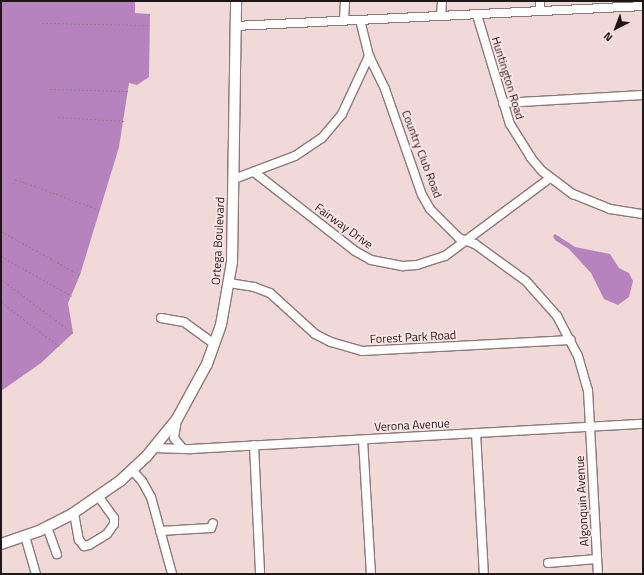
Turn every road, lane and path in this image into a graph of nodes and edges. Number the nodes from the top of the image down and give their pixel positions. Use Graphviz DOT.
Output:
graph roads {
  1 [pos="236,1"];
  2 [pos="345,1"];
  3 [pos="442,1"];
  4 [pos="540,1"];
  5 [pos="643,6"];
  6 [pos="540,11"];
  7 [pos="477,15"];
  8 [pos="441,16"];
  9 [pos="344,20"];
  10 [pos="360,20"];
  11 [pos="42,24"];
  12 [pos="150,25"];
  13 [pos="235,26"];
  14 [pos="369,56"];
  15 [pos="50,89"];
  16 [pos="128,91"];
  17 [pos="643,96"];
  18 [pos="503,102"];
  19 [pos="58,117"];
  20 [pos="124,121"];
  21 [pos="254,172"];
  22 [pos="550,178"];
  23 [pos="234,179"];
  24 [pos="14,184"];
  25 [pos="100,210"];
  26 [pos="643,214"];
  27 [pos="1,231"];
  28 [pos="467,241"];
  29 [pos="1,256"];
  30 [pos="80,275"];
  31 [pos="1,279"];
  32 [pos="229,283"];
  33 [pos="72,296"];
  34 [pos="1,302"];
  35 [pos="161,318"];
  36 [pos="73,333"];
  37 [pos="571,340"];
  38 [pos="214,344"];
  39 [pos="59,346"];
  40 [pos="1,384"];
  41 [pos="4,388"];
  42 [pos="177,418"];
  43 [pos="643,424"];
  44 [pos="590,427"];
  45 [pos="476,433"];
  46 [pos="363,440"];
  47 [pos="254,445"];
  48 [pos="154,448"];
  49 [pos="183,449"];
  50 [pos="132,470"];
  51 [pos="99,497"];
  52 [pos="74,513"];
  53 [pos="213,523"];
  54 [pos="47,527"];
  55 [pos="160,531"];
  56 [pos="24,536"];
  57 [pos="1,544"];
  58 [pos="57,554"];
  59 [pos="597,559"];
  60 [pos="548,563"];
  61 [pos="36,574"];
  62 [pos="172,574"];
  63 [pos="260,574"];
  64 [pos="371,574"];
  65 [pos="484,574"];
  66 [pos="598,574"];
  1 -- 13 [label="main road, Ortega Boulevard"];
  2 -- 9 [label="street"];
  3 -- 8 [label="street"];
  4 -- 6 [label="street"];
  5 -- 6 [label="street"];
  6 -- 7 [label="street"];
  7 -- 8 [label="street"];
  7 -- 18 [label="street, Huntington Road"];
  8 -- 10 [label="street"];
  9 -- 10 [label="street"];
  9 -- 13 [label="street"];
  10 -- 14 [label="street, Country Club Road"];
  11 -- 12 [label="path"];
  13 -- 23 [label="main road, Ortega Boulevard"];
  14 -- 21 [label="street"];
  14 -- 28 [label="street, Country Club Road"];
  15 -- 16 [label="path"];
  17 -- 18 [label="street"];
  18 -- 22 [label="street, Huntington Road"];
  19 -- 20 [label="path"];
  21 -- 23 [label="street"];
  21 -- 28 [label="street, Fairway Drive"];
  22 -- 26 [label="street, Huntington Road"];
  22 -- 28 [label="street, Fairway Drive"];
  23 -- 32 [label="main road, Ortega Boulevard"];
  24 -- 25 [label="path"];
  27 -- 30 [label="path"];
  28 -- 37 [label="street, Country Club Road"];
  29 -- 33 [label="path"];
  31 -- 36 [label="path"];
  32 -- 37 [label="street, Forest Park Road"];
  32 -- 38 [label="main road, Ortega Boulevard"];
  34 -- 39 [label="path"];
  35 -- 38 [label="street"];
  37 -- 44 [label="street, Country Club Road"];
  38 -- 42 [label="main road, Ortega Boulevard"];
  40 -- 41 [label="path"];
  42 -- 48 [label="main road, Ortega Boulevard"];
  42 -- 49 [label="street"];
  43 -- 44 [label="street, Verona Avenue"];
  44 -- 45 [label="street, Verona Avenue"];
  44 -- 59 [label="street, Algonquin Avenue"];
  45 -- 46 [label="street, Verona Avenue"];
  45 -- 65 [label="street"];
  46 -- 47 [label="street, Verona Avenue"];
  46 -- 64 [label="street"];
  47 -- 49 [label="street, Verona Avenue"];
  47 -- 63 [label="street"];
  48 -- 49 [label="street, Verona Avenue"];
  48 -- 50 [label="main road, Ortega Boulevard"];
  50 -- 51 [label="main road, Ortega Boulevard"];
  50 -- 55 [label="street"];
  51 -- 52 [label="main road, Ortega Boulevard"];
  51 -- 52 [label="street"];
  52 -- 54 [label="main road, Ortega Boulevard"];
  53 -- 55 [label="street"];
  54 -- 56 [label="main road, Ortega Boulevard"];
  54 -- 58 [label="street"];
  55 -- 62 [label="street"];
  56 -- 57 [label="main road, Ortega Boulevard"];
  56 -- 61 [label="street"];
  59 -- 60 [label="street"];
  59 -- 66 [label="street, Algonquin Avenue"];
}
